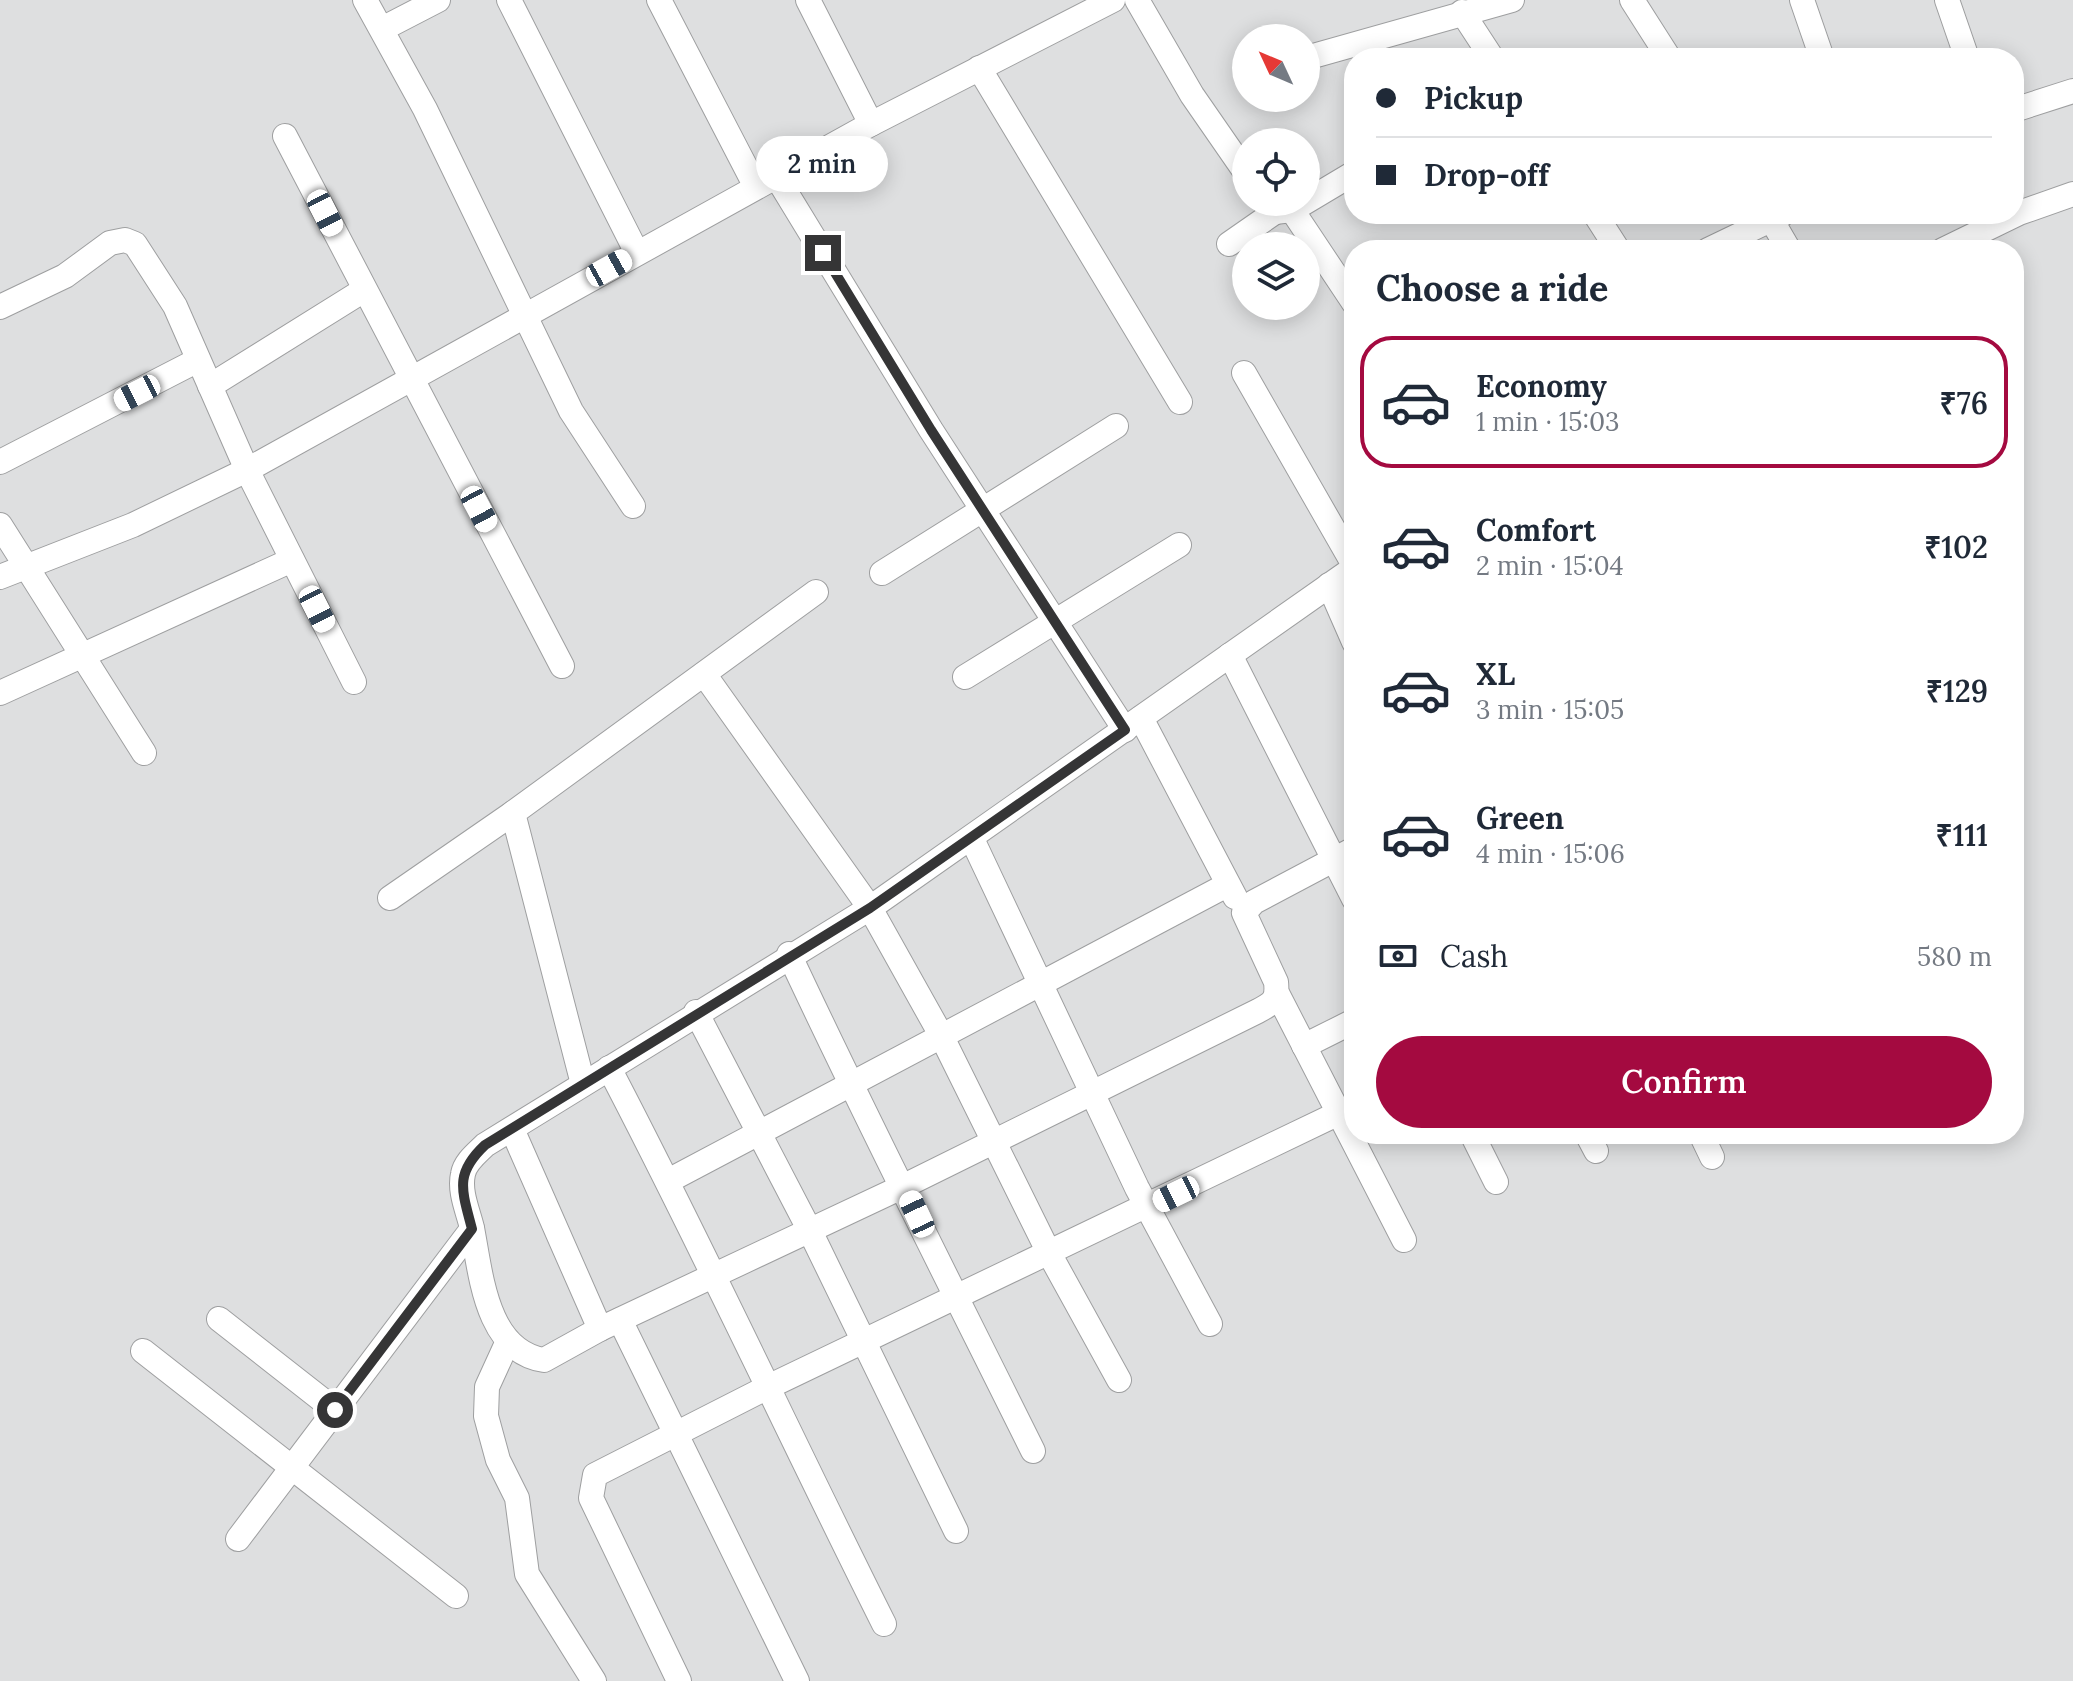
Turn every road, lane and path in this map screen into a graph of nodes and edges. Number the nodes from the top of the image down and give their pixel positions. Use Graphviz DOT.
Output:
graph roads {
  1 [pos="365,0"];
  2 [pos="438,0"];
  3 [pos="509,0"];
  4 [pos="659,0"];
  5 [pos="808,0"];
  6 [pos="1113,0"];
  7 [pos="1137,0"];
  8 [pos="1512,0"];
  9 [pos="1632,0"];
  10 [pos="1802,0"];
  11 [pos="1947,0"];
  12 [pos="1462,12"];
  13 [pos="382,29"];
  14 [pos="1485,48"];
  15 [pos="1663,48"];
  16 [pos="1819,48"];
  17 [pos="1964,48"];
  18 [pos="1320,54"];
  19 [pos="979,68"];
  20 [pos="2073,91"];
  21 [pos="2024,107"];
  22 [pos="871,124"];
  23 [pos="285,136"];
  24 [pos="1232,153"];
  25 [pos="1344,178"];
  26 [pos="766,182"];
  27 [pos="1320,188"];
  28 [pos="2073,194"];
  29 [pos="2024,211"];
  30 [pos="1266,216"];
  31 [pos="1283,216"];
  32 [pos="1759,224"];
  33 [pos="1996,224"];
  34 [pos="1728,240"];
  35 [pos="1964,240"];
  36 [pos="1229,244"];
  37 [pos="637,253"];
  38 [pos="364,290"];
  39 [pos="1344,291"];
  40 [pos="0,307"];
  41 [pos="525,315"];
  42 [pos="198,360"];
  43 [pos="1244,373"];
  44 [pos="410,379"];
  45 [pos="210,386"];
  46 [pos="1180,402"];
  47 [pos="1116,426"];
  48 [pos="0,462"];
  49 [pos="247,470"];
  50 [pos="633,506"];
  51 [pos="983,510"];
  52 [pos="0,525"];
  53 [pos="1179,545"];
  54 [pos="1344,549"];
  55 [pos="292,560"];
  56 [pos="26,566"];
  57 [pos="882,573"];
  58 [pos="1344,574"];
  59 [pos="0,577"];
  60 [pos="1329,585"];
  61 [pos="816,592"];
  62 [pos="1344,619"];
  63 [pos="1054,621"];
  64 [pos="1230,655"];
  65 [pos="83,657"];
  66 [pos="562,666"];
  67 [pos="704,674"];
  68 [pos="965,677"];
  69 [pos="354,682"];
  70 [pos="0,693"];
  71 [pos="1133,724"];
  72 [pos="144,753"];
  73 [pos="513,813"];
  74 [pos="972,839"];
  75 [pos="1344,854"];
  76 [pos="1227,885"];
  77 [pos="390,898"];
  78 [pos="870,908"];
  79 [pos="1244,913"];
  80 [pos="789,954"];
  81 [pos="1042,986"];
  82 [pos="1278,995"];
  83 [pos="696,1012"];
  84 [pos="1344,1026"];
  85 [pos="941,1035"];
  86 [pos="1304,1046"];
  87 [pos="609,1068"];
  88 [pos="583,1084"];
  89 [pos="850,1085"];
  90 [pos="1092,1090"];
  91 [pos="1339,1113"];
  92 [pos="1344,1123"];
  93 [pos="512,1129"];
  94 [pos="760,1133"];
  95 [pos="997,1141"];
  96 [pos="1355,1144"];
  97 [pos="1477,1144"];
  98 [pos="1706,1144"];
  99 [pos="1712,1157"];
  100 [pos="668,1181"];
  101 [pos="1496,1182"];
  102 [pos="904,1186"];
  103 [pos="1149,1207"];
  104 [pos="472,1229"];
  105 [pos="810,1231"];
  106 [pos="1404,1240"];
  107 [pos="1049,1253"];
  108 [pos="714,1277"];
  109 [pos="957,1297"];
  110 [pos="219,1319"];
  111 [pos="1210,1324"];
  112 [pos="610,1325"];
  113 [pos="508,1341"];
  114 [pos="863,1342"];
  115 [pos="143,1351"];
  116 [pos="1119,1380"];
  117 [pos="766,1388"];
  118 [pos="335,1410"];
  119 [pos="673,1433"];
  120 [pos="1033,1451"];
  121 [pos="292,1467"];
  122 [pos="956,1531"];
  123 [pos="238,1539"];
  124 [pos="456,1596"];
  125 [pos="884,1624"];
  126 [pos="594,1681"];
  127 [pos="679,1681"];
  128 [pos="797,1681"];
  1 -- 13 [label="street"];
  2 -- 13 [label="street"];
  3 -- 37 [label="street"];
  4 -- 26 [label="street"];
  5 -- 22 [label="street"];
  6 -- 19 [label="street"];
  7 -- 24 [label="street"];
  8 -- 12 [label="street"];
  9 -- 15 [label="street"];
  10 -- 16 [label="street"];
  11 -- 17 [label="street"];
  12 -- 14 [label="street"];
  12 -- 18 [label="street"];
  13 -- 41 [label="street"];
  19 -- 22 [label="street"];
  19 -- 46 [label="street"];
  20 -- 21 [label="street"];
  22 -- 26 [label="street"];
  23 -- 38 [label="street"];
  25 -- 27 [label="street"];
  26 -- 37 [label="street"];
  26 -- 51 [label="street"];
  28 -- 29 [label="street"];
  30 -- 36 [label="street"];
  31 -- 39 [label="street"];
  32 -- 34 [label="street"];
  33 -- 35 [label="street"];
  37 -- 41 [label="street"];
  38 -- 44 [label="street"];
  38 -- 45 [label="street"];
  40 -- 42 [label="street"];
  41 -- 44 [label="street"];
  41 -- 50 [label="street"];
  42 -- 45 [label="street"];
  42 -- 48 [label="street"];
  43 -- 54 [label="street"];
  44 -- 49 [label="street"];
  44 -- 66 [label="street"];
  45 -- 49 [label="street"];
  47 -- 51 [label="street"];
  49 -- 55 [label="street"];
  49 -- 56 [label="street"];
  51 -- 57 [label="street"];
  51 -- 63 [label="street"];
  52 -- 56 [label="street"];
  53 -- 63 [label="street"];
  55 -- 65 [label="street"];
  55 -- 69 [label="street"];
  56 -- 59 [label="street"];
  56 -- 65 [label="street"];
  58 -- 60 [label="street"];
  60 -- 62 [label="street"];
  60 -- 64 [label="street"];
  61 -- 67 [label="street"];
  63 -- 68 [label="street"];
  63 -- 71 [label="street"];
  64 -- 71 [label="street"];
  64 -- 75 [label="street"];
  65 -- 70 [label="street"];
  65 -- 72 [label="street"];
  67 -- 73 [label="street"];
  67 -- 78 [label="street"];
  71 -- 74 [label="street"];
  71 -- 76 [label="street"];
  73 -- 77 [label="street"];
  73 -- 88 [label="street"];
  74 -- 78 [label="street"];
  74 -- 81 [label="street"];
  75 -- 79 [label="street"];
  76 -- 79 [label="street"];
  76 -- 81 [label="street"];
  78 -- 80 [label="street"];
  78 -- 85 [label="street"];
  79 -- 82 [label="street"];
  80 -- 83 [label="street"];
  80 -- 89 [label="street"];
  81 -- 85 [label="street"];
  81 -- 90 [label="street"];
  82 -- 86 [label="street"];
  82 -- 90 [label="street"];
  83 -- 87 [label="street"];
  83 -- 94 [label="street"];
  84 -- 86 [label="street"];
  85 -- 89 [label="street"];
  85 -- 95 [label="street"];
  86 -- 91 [label="street"];
  87 -- 88 [label="street"];
  87 -- 100 [label="street"];
  88 -- 93 [label="street"];
  89 -- 94 [label="street"];
  89 -- 102 [label="street"];
  90 -- 95 [label="street"];
  90 -- 103 [label="street"];
  91 -- 92 [label="street"];
  91 -- 103 [label="street"];
  93 -- 104 [label="street"];
  93 -- 112 [label="street"];
  94 -- 100 [label="street"];
  94 -- 105 [label="street"];
  95 -- 102 [label="street"];
  95 -- 107 [label="street"];
  96 -- 106 [label="street"];
  97 -- 101 [label="street"];
  98 -- 99 [label="street"];
  100 -- 108 [label="street"];
  102 -- 105 [label="street"];
  102 -- 109 [label="street"];
  103 -- 107 [label="street"];
  103 -- 111 [label="street"];
  104 -- 113 [label="street"];
  104 -- 118 [label="street"];
  105 -- 108 [label="street"];
  105 -- 114 [label="street"];
  107 -- 109 [label="street"];
  107 -- 116 [label="street"];
  108 -- 112 [label="street"];
  108 -- 117 [label="street"];
  109 -- 114 [label="street"];
  109 -- 120 [label="street"];
  110 -- 118 [label="street"];
  112 -- 113 [label="street"];
  112 -- 119 [label="street"];
  113 -- 126 [label="street"];
  114 -- 117 [label="street"];
  114 -- 122 [label="street"];
  115 -- 121 [label="street"];
  117 -- 119 [label="street"];
  117 -- 125 [label="street"];
  118 -- 121 [label="street"];
  119 -- 127 [label="street"];
  119 -- 128 [label="street"];
  121 -- 123 [label="street"];
  121 -- 124 [label="street"];
}
